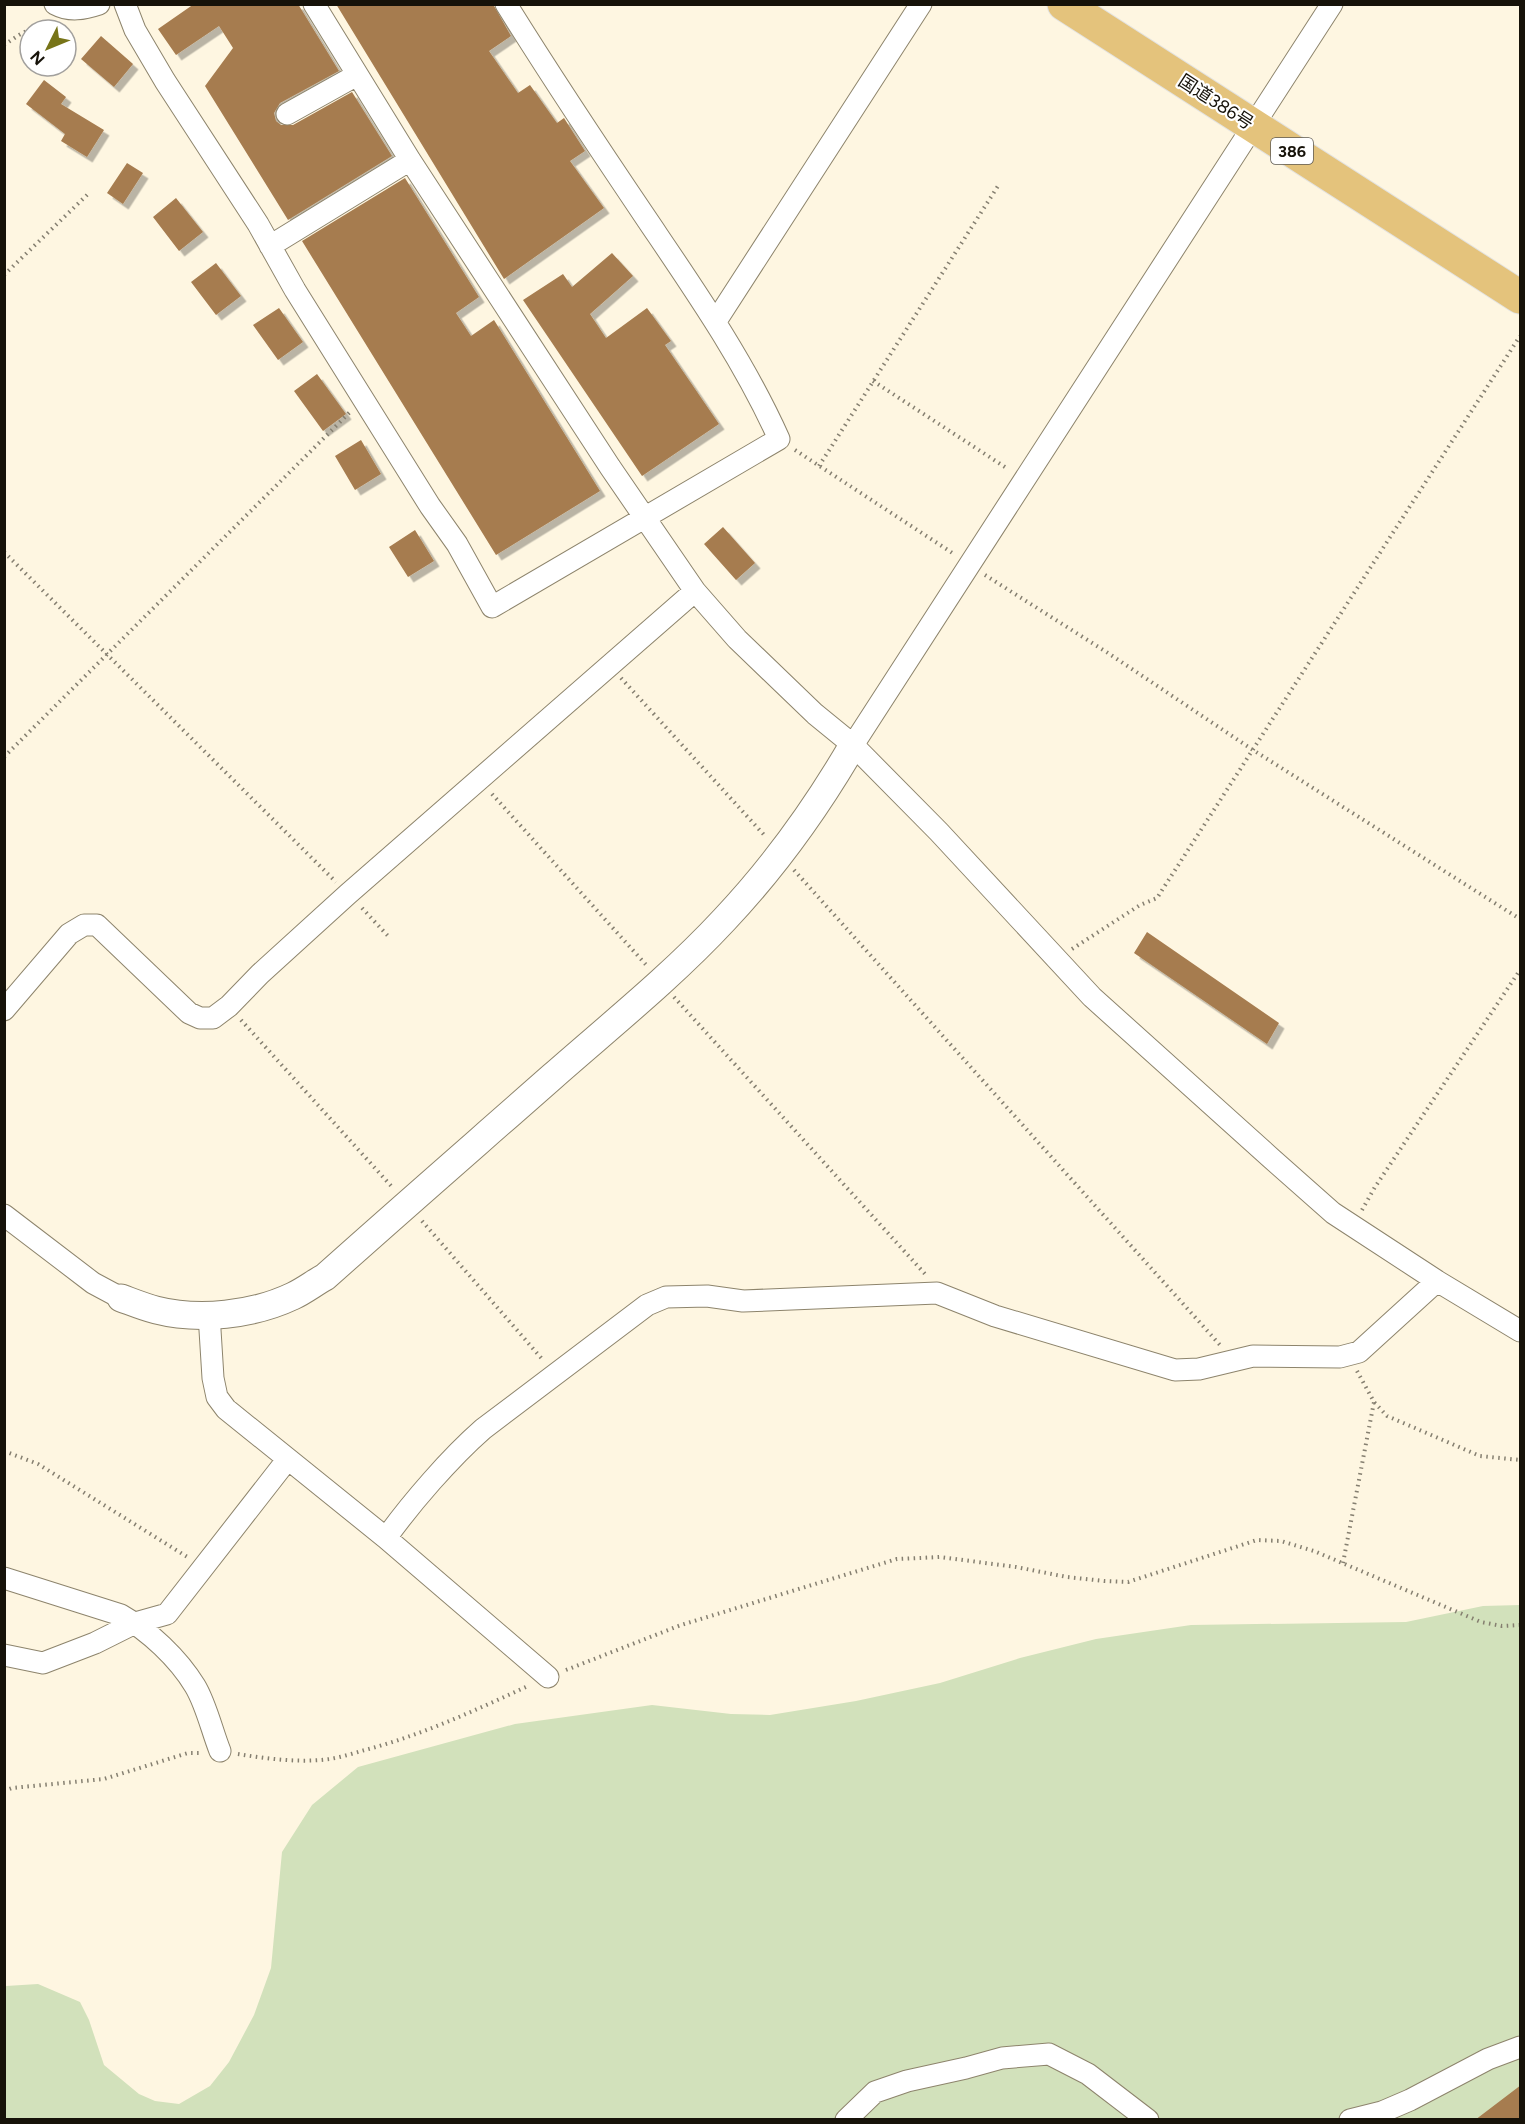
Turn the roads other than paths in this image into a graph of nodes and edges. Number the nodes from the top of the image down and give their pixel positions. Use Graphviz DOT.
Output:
graph roads {
  1 [pos="99,4"];
  2 [pos="125,4"];
  3 [pos="314,4"];
  4 [pos="506,4"];
  5 [pos="921,4"];
  6 [pos="1064,4"];
  7 [pos="1332,4"];
  8 [pos="58,6"];
  9 [pos="357,75"];
  10 [pos="287,114"];
  11 [pos="1252,125"];
  12 [pos="410,160"];
  13 [pos="270,246"];
  14 [pos="1521,297"];
  15 [pos="716,321"];
  16 [pos="646,517"];
  17 [pos="695,591"];
  18 [pos="853,745"];
  19 [pos="4,1010"];
  20 [pos="4,1215"];
  21 [pos="1437,1281"];
  22 [pos="121,1298"];
  23 [pos="209,1314"];
  24 [pos="1521,1331"];
  25 [pos="288,1460"];
  26 [pos="386,1538"];
  27 [pos="4,1578"];
  28 [pos="135,1623"];
  29 [pos="4,1655"];
  30 [pos="548,1677"];
  31 [pos="220,1751"];
  32 [pos="1521,2047"];
  33 [pos="846,2120"];
  34 [pos="1148,2120"];
  35 [pos="1350,2120"];
  1 -- 8 [label="street"];
  2 -- 13 [label="street"];
  3 -- 9 [label="street"];
  4 -- 15 [label="street"];
  5 -- 15 [label="street"];
  6 -- 11 [label="highway, 国道386号 / 386"];
  7 -- 11 [label="street"];
  9 -- 10 [label="street"];
  9 -- 12 [label="street"];
  11 -- 14 [label="highway, 国道386号 / 386"];
  11 -- 18 [label="street"];
  12 -- 13 [label="street"];
  12 -- 16 [label="street"];
  13 -- 16 [label="street"];
  15 -- 16 [label="street"];
  16 -- 17 [label="street"];
  17 -- 18 [label="street"];
  17 -- 19 [label="street"];
  18 -- 21 [label="street"];
  18 -- 23 [label="street"];
  20 -- 22 [label="street"];
  21 -- 24 [label="street"];
  21 -- 26 [label="street"];
  22 -- 23 [label="street"];
  23 -- 25 [label="street"];
  25 -- 26 [label="street"];
  25 -- 28 [label="street"];
  26 -- 30 [label="street"];
  27 -- 28 [label="street"];
  28 -- 29 [label="street"];
  28 -- 31 [label="street"];
  32 -- 35 [label="street"];
  33 -- 34 [label="street"];
}
